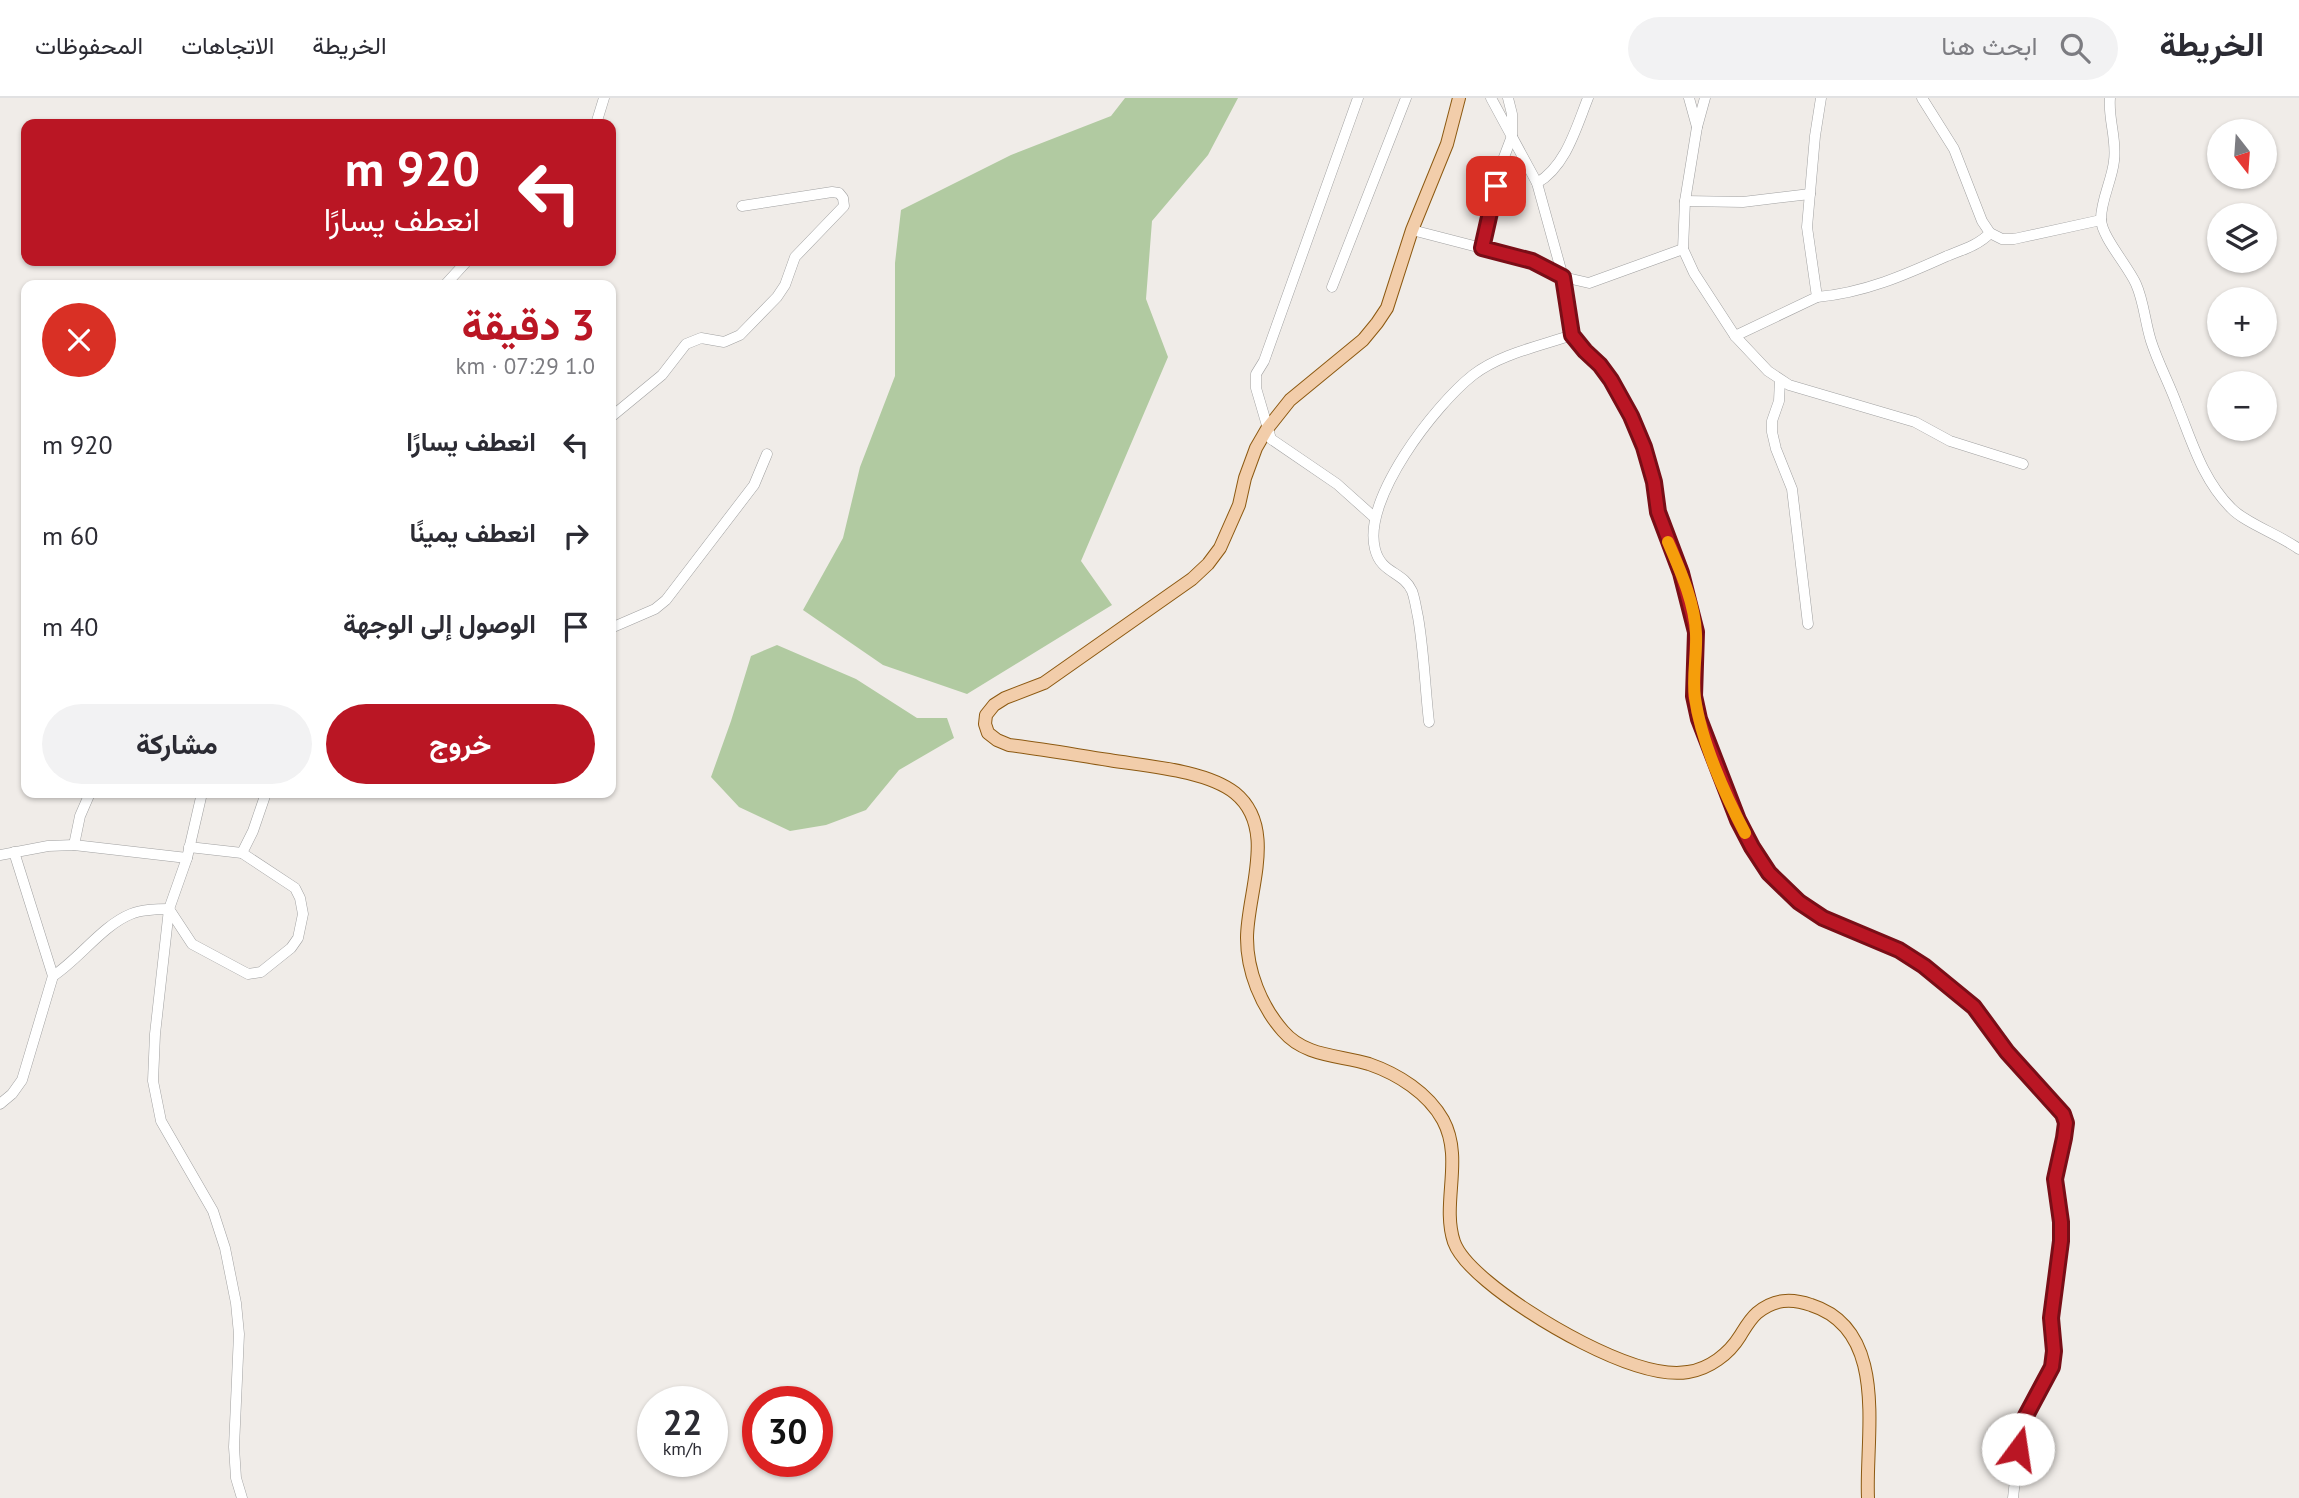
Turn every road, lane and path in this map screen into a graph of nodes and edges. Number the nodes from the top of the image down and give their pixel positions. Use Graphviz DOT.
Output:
graph roads {
  1 [pos="604,98"];
  2 [pos="1357,98"];
  3 [pos="1406,98"];
  4 [pos="1459,98"];
  5 [pos="1491,98"];
  6 [pos="1508,98"];
  7 [pos="1588,98"];
  8 [pos="1689,98"];
  9 [pos="1705,98"];
  10 [pos="1821,98"];
  11 [pos="1922,98"];
  12 [pos="2110,98"];
  13 [pos="598,119"];
  14 [pos="1697,127"];
  15 [pos="1513,136"];
  16 [pos="1537,183"];
  17 [pos="1810,194"];
  18 [pos="1685,201"];
  19 [pos="742,206"];
  20 [pos="2101,219"];
  21 [pos="1412,230"];
  22 [pos="1990,233"];
  23 [pos="1482,248"];
  24 [pos="1683,249"];
  25 [pos="462,266"];
  26 [pos="1563,277"];
  27 [pos="450,280"];
  28 [pos="1332,287"];
  29 [pos="1817,297"];
  30 [pos="1572,335"];
  31 [pos="1735,336"];
  32 [pos="1780,380"];
  33 [pos="616,414"];
  34 [pos="1267,429"];
  35 [pos="767,454"];
  36 [pos="2023,464"];
  37 [pos="1375,518"];
  38 [pos="2299,549"];
  39 [pos="1808,624"];
  40 [pos="616,626"];
  41 [pos="1429,722"];
  42 [pos="88,798"];
  43 [pos="201,798"];
  44 [pos="264,798"];
  45 [pos="74,845"];
  46 [pos="14,852"];
  47 [pos="188,852"];
  48 [pos="243,853"];
  49 [pos="0,855"];
  50 [pos="169,909"];
  51 [pos="53,976"];
  52 [pos="0,1104"];
  53 [pos="242,1498"];
  54 [pos="1868,1498"];
  55 [pos="2013,1498"];
  1 -- 13 [label="street"];
  2 -- 34 [label="street"];
  3 -- 28 [label="street"];
  4 -- 21 [label="main road"];
  5 -- 15 [label="street"];
  6 -- 15 [label="street"];
  7 -- 16 [label="street"];
  8 -- 14 [label="street"];
  9 -- 14 [label="street"];
  10 -- 17 [label="street"];
  11 -- 22 [label="street"];
  12 -- 20 [label="street"];
  14 -- 18 [label="street"];
  15 -- 16 [label="street"];
  15 -- 23 [label="street"];
  16 -- 26 [label="street"];
  17 -- 18 [label="street"];
  17 -- 29 [label="street"];
  18 -- 24 [label="street"];
  19 -- 33 [label="street"];
  20 -- 22 [label="street"];
  20 -- 38 [label="street"];
  21 -- 23 [label="street"];
  21 -- 34 [label="main road"];
  22 -- 29 [label="street"];
  23 -- 26 [label="street"];
  24 -- 26 [label="street"];
  24 -- 31 [label="street"];
  25 -- 27 [label="street"];
  26 -- 30 [label="street"];
  29 -- 31 [label="street"];
  30 -- 37 [label="street"];
  30 -- 55 [label="street"];
  31 -- 32 [label="street"];
  32 -- 36 [label="street"];
  32 -- 39 [label="street"];
  34 -- 37 [label="street"];
  34 -- 54 [label="main road"];
  35 -- 40 [label="street"];
  37 -- 41 [label="street"];
  42 -- 45 [label="street"];
  43 -- 47 [label="street"];
  44 -- 48 [label="street"];
  45 -- 46 [label="street"];
  45 -- 47 [label="street"];
  46 -- 49 [label="street"];
  46 -- 51 [label="street"];
  47 -- 48 [label="street"];
  47 -- 50 [label="street"];
  48 -- 50 [label="street"];
  50 -- 51 [label="street"];
  50 -- 53 [label="street"];
  51 -- 52 [label="street"];
}
